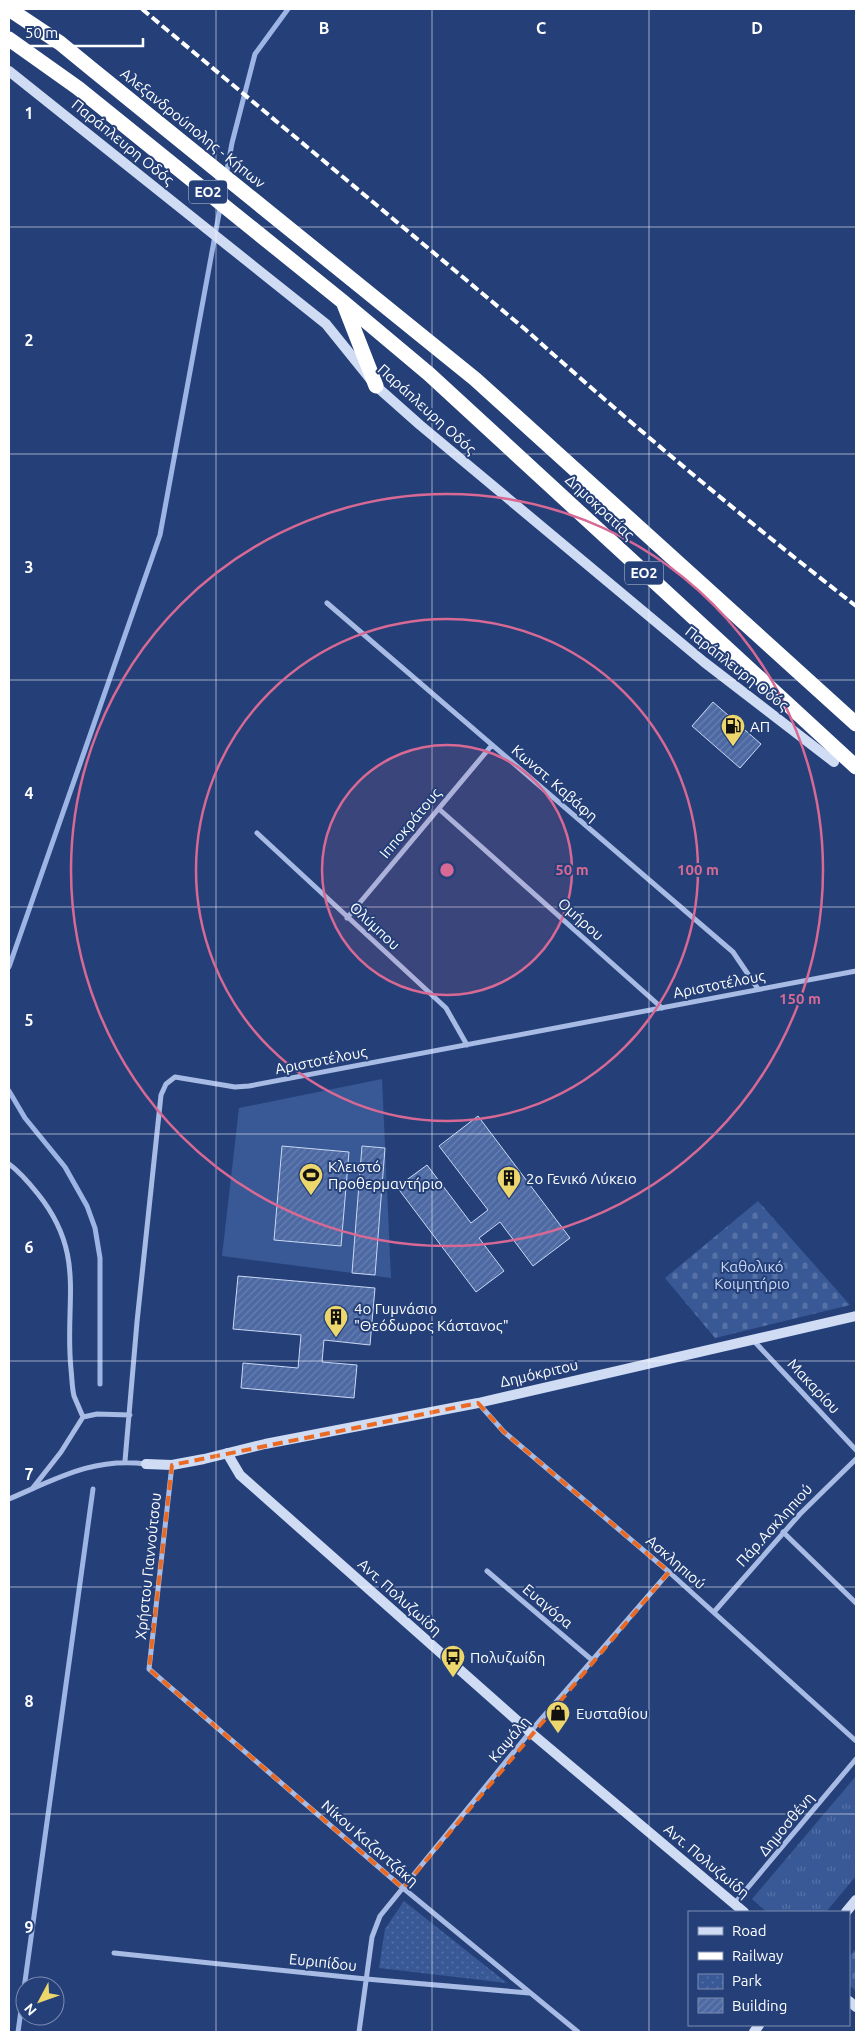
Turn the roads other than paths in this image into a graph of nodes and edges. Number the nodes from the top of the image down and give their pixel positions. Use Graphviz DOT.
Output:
graph roads {
  1 [pos="9,9"];
  2 [pos="9,39"];
  3 [pos="9,71"];
  4 [pos="353,278"];
  5 [pos="340,299"];
  6 [pos="376,386"];
  7 [pos="327,603"];
  8 [pos="856,724"];
  9 [pos="492,745"];
  10 [pos="834,762"];
  11 [pos="856,768"];
  12 [pos="856,777"];
  13 [pos="439,808"];
  14 [pos="257,833"];
  15 [pos="347,918"];
  16 [pos="856,971"];
  17 [pos="758,989"];
  18 [pos="662,1008"];
  19 [pos="467,1045"];
  20 [pos="9,1164"];
  21 [pos="856,1316"];
  22 [pos="753,1340"];
  23 [pos="478,1403"];
  24 [pos="130,1415"];
  25 [pos="83,1417"];
  26 [pos="856,1450"];
  27 [pos="227,1453"];
  28 [pos="856,1459"];
  29 [pos="125,1461"];
  30 [pos="146,1464"];
  31 [pos="172,1465"];
  32 [pos="31,1490"];
  33 [pos="9,1499"];
  34 [pos="783,1532"];
  35 [pos="487,1572"];
  36 [pos="669,1572"];
  37 [pos="856,1603"];
  38 [pos="714,1612"];
  39 [pos="592,1660"];
  40 [pos="149,1669"];
  41 [pos="530,1732"];
  42 [pos="856,1741"];
  43 [pos="856,1759"];
  44 [pos="403,1888"];
  45 [pos="856,1900"];
  46 [pos="734,1904"];
  47 [pos="743,1911"];
  48 [pos="847,1911"];
  49 [pos="114,1953"];
  50 [pos="366,1979"];
  51 [pos="531,1993"];
  52 [pos="359,2032"];
  53 [pos="578,2032"];
  1 -- 4 [label="highway, Αλεξανδρούπολης - Κήπων / ΕΟ2"];
  2 -- 5 [label="highway, ΕΟ2"];
  3 -- 6 [label="street, Παράπλευρη Οδός"];
  4 -- 8 [label="highway, Δημοκρατίας / ΕΟ2"];
  5 -- 6 [label="highway"];
  5 -- 11 [label="highway, Δημοκρατίας / ΕΟ2"];
  6 -- 10 [label="street, Παράπλευρη Οδός"];
  7 -- 9 [label="street, Κωνστ. Καβάφη"];
  9 -- 13 [label="street, Ιπποκράτους"];
  9 -- 17 [label="street, Κωνστ. Καβάφη"];
  10 -- 12 [label="highway"];
  13 -- 15 [label="street, Ιπποκράτους"];
  13 -- 18 [label="street, Ομήρου"];
  14 -- 15 [label="street, Ολύμπου"];
  15 -- 19 [label="street, Ολύμπου"];
  16 -- 17 [label="street, Αριστοτέλους"];
  17 -- 18 [label="street, Αριστοτέλους"];
  18 -- 19 [label="street, Αριστοτέλους"];
  19 -- 24 [label="street, Αριστοτέλους"];
  20 -- 25 [label="street"];
  21 -- 22 [label="street, Δημόκριτου"];
  22 -- 23 [label="street, Δημόκριτου"];
  22 -- 26 [label="street, Μακαρίου"];
  23 -- 27 [label="street, Δημόκριτου"];
  23 -- 36 [label="street, Ασκληπιού"];
  24 -- 25 [label="street"];
  24 -- 29 [label="street, Αριστοτέλους"];
  25 -- 32 [label="street"];
  27 -- 31 [label="street"];
  27 -- 41 [label="street, Αντ. Πολυζωίδη"];
  28 -- 34 [label="street, Πάρ.Ασκληπιού"];
  29 -- 30 [label="street"];
  29 -- 32 [label="street"];
  30 -- 31 [label="street"];
  31 -- 40 [label="street, Χρήστου Γιαννούτσου"];
  32 -- 33 [label="street"];
  34 -- 37 [label="street"];
  34 -- 38 [label="street, Πάρ.Ασκληπιού"];
  35 -- 39 [label="street, Ευαγόρα"];
  36 -- 38 [label="street, Ασκληπιού"];
  36 -- 39 [label="street, Καψάλη"];
  38 -- 42 [label="street, Ασκληπιού"];
  39 -- 41 [label="street, Καψάλη"];
  40 -- 44 [label="street, Νίκου Καζαντζάκη"];
  41 -- 44 [label="street, Καψάλη"];
  41 -- 46 [label="street, Αντ. Πολυζωίδη"];
  43 -- 46 [label="street, Δημοσθένη"];
  44 -- 50 [label="street, Καψάλη"];
  44 -- 51 [label="street, Νίκου Καζαντζάκη"];
  45 -- 48 [label="street"];
  46 -- 47 [label="street, Αντ. Πολυζωίδη"];
  49 -- 50 [label="street, Ευριπίδου"];
  50 -- 51 [label="street, Ευριπίδου"];
  50 -- 52 [label="street"];
  51 -- 53 [label="street, Νίκου Καζαντζάκη"];
}
